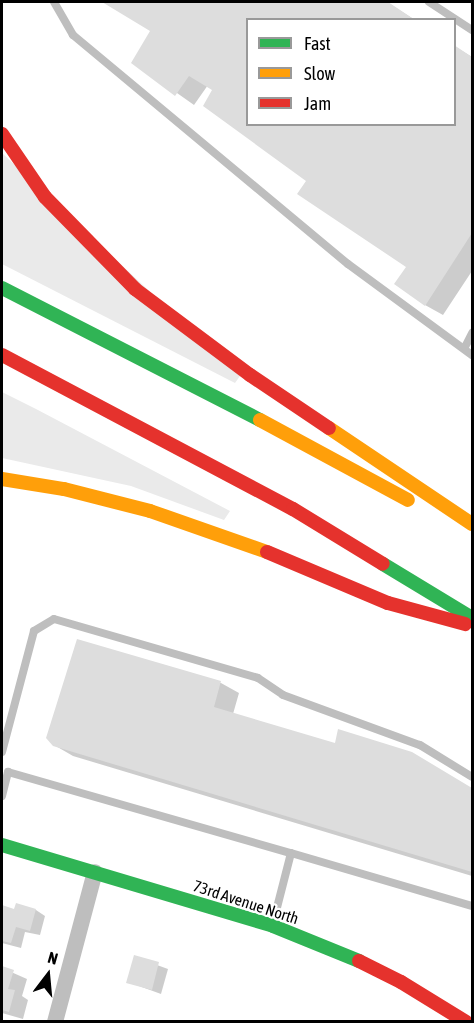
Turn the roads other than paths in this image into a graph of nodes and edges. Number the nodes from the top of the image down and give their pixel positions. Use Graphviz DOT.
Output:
graph roads {
  1 [pos="54,2"];
  2 [pos="429,2"];
  3 [pos="454,18"];
  4 [pos="456,20"];
  5 [pos="472,30"];
  6 [pos="2,134"];
  7 [pos="2,288"];
  8 [pos="472,333"];
  9 [pos="465,347"];
  10 [pos="2,355"];
  11 [pos="472,355"];
  12 [pos="2,479"];
  13 [pos="472,524"];
  14 [pos="472,537"];
  15 [pos="472,618"];
  16 [pos="472,626"];
  17 [pos="2,752"];
  18 [pos="2,762"];
  19 [pos="8,772"];
  20 [pos="472,777"];
  21 [pos="2,796"];
  22 [pos="2,845"];
  23 [pos="291,853"];
  24 [pos="95,872"];
  25 [pos="472,906"];
  26 [pos="273,926"];
  27 [pos="55,1022"];
  28 [pos="466,1022"];
  1 -- 9 [label="lane"];
  2 -- 3 [label="lane"];
  4 -- 5 [label="lane"];
  6 -- 13 [label="main road"];
  7 -- 14 [label="main road"];
  8 -- 9 [label="lane"];
  9 -- 11 [label="lane"];
  10 -- 15 [label="main road"];
  12 -- 16 [label="main road"];
  17 -- 20 [label="lane"];
  18 -- 19 [label="lane"];
  19 -- 21 [label="lane"];
  19 -- 23 [label="lane"];
  22 -- 24 [label="main road, 73rd Avenue North"];
  23 -- 25 [label="lane"];
  23 -- 26 [label="lane"];
  24 -- 26 [label="main road, 73rd Avenue North"];
  24 -- 27 [label="street"];
  26 -- 28 [label="main road, 73rd Avenue North"];
}
